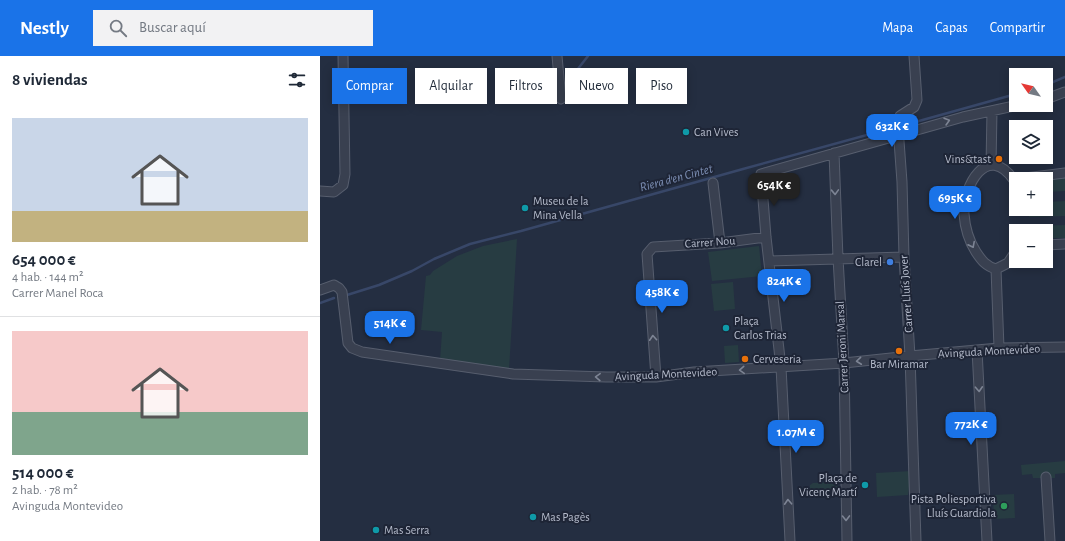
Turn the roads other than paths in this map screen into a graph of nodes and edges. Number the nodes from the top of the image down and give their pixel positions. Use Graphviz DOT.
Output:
graph roads {
  1 [pos="343,56"];
  2 [pos="557,56"];
  3 [pos="914,56"];
  4 [pos="1065,92"];
  5 [pos="1053,96"];
  6 [pos="561,99"];
  7 [pos="1009,107"];
  8 [pos="992,111"];
  9 [pos="899,135"];
  10 [pos="834,153"];
  11 [pos="991,165"];
  12 [pos="1009,173"];
  13 [pos="1065,173"];
  14 [pos="1053,175"];
  15 [pos="713,183"];
  16 [pos="320,191"];
  17 [pos="766,237"];
  18 [pos="720,243"];
  19 [pos="1065,244"];
  20 [pos="1053,245"];
  21 [pos="904,257"];
  22 [pos="838,258"];
  23 [pos="769,261"];
  24 [pos="1009,262"];
  25 [pos="996,269"];
  26 [pos="320,290"];
  27 [pos="1065,347"];
  28 [pos="999,348"];
  29 [pos="977,350"];
  30 [pos="910,356"];
  31 [pos="844,363"];
  32 [pos="780,367"];
  33 [pos="656,377"];
  34 [pos="1046,477"];
  35 [pos="790,541"];
  36 [pos="847,541"];
  37 [pos="916,541"];
  38 [pos="987,541"];
  39 [pos="1050,541"];
  1 -- 16 [label="street"];
  2 -- 6 [label="street"];
  3 -- 9 [label="street, Carrer Lluís Jover"];
  4 -- 5 [label="street"];
  7 -- 8 [label="street"];
  9 -- 8 [label="street, one-way"];
  8 -- 11 [label="street"];
  9 -- 10 [label="street"];
  9 -- 21 [label="street, Carrer Lluís Jover"];
  10 -- 17 [label="street"];
  10 -- 22 [label="street, Carrer Jeroni Marsal, one-way"];
  11 -- 12 [label="street"];
  11 -- 25 [label="street, one-way"];
  13 -- 14 [label="street"];
  15 -- 18 [label="street"];
  17 -- 18 [label="street, Carrer Nou"];
  17 -- 23 [label="street"];
  33 -- 18 [label="street, Carrer Nou, one-way"];
  19 -- 20 [label="street"];
  21 -- 22 [label="street"];
  21 -- 30 [label="street, Carrer Lluís Jover"];
  22 -- 23 [label="street"];
  22 -- 31 [label="street, Carrer Jeroni Marsal"];
  23 -- 32 [label="street"];
  24 -- 25 [label="street"];
  25 -- 28 [label="street"];
  33 -- 26 [label="street, Avinguda Montevideo, one-way"];
  27 -- 28 [label="street, Avinguda Montevideo"];
  28 -- 29 [label="street, Avinguda Montevideo"];
  29 -- 30 [label="street, Avinguda Montevideo"];
  29 -- 38 [label="street, one-way"];
  30 -- 31 [label="street, Avinguda Montevideo, one-way"];
  30 -- 37 [label="street, Carrer Lluís Jover"];
  31 -- 32 [label="street, Avinguda Montevideo"];
  31 -- 36 [label="street, Carrer Jeroni Marsal, one-way"];
  32 -- 33 [label="street, Avinguda Montevideo, one-way"];
  35 -- 32 [label="street, one-way"];
  34 -- 39 [label="street"];
}
